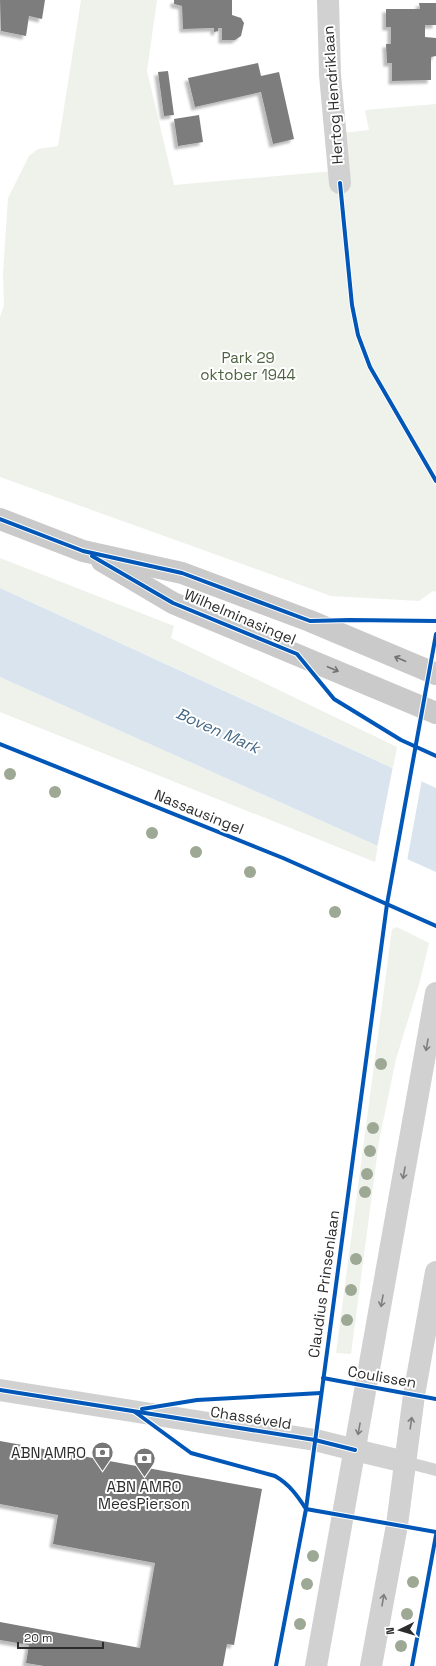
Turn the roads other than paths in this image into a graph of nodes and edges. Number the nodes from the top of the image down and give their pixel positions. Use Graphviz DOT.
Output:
graph roads {
  1 [pos="328,0"];
  2 [pos="340,183"];
  3 [pos="0,519"];
  4 [pos="83,551"];
  5 [pos="436,674"];
  6 [pos="436,713"];
  7 [pos="436,993"];
  8 [pos="436,1272"];
  9 [pos="0,1390"];
  10 [pos="355,1450"];
  11 [pos="405,1462"];
  12 [pos="436,1470"];
  13 [pos="316,1666"];
  14 [pos="370,1666"];
  1 -- 2 [label="street, Hertog Hendriklaan"];
  3 -- 4 [label="main road, Wilhelminasingel"];
  5 -- 4 [label="main road, Wilhelminasingel, one-way"];
  4 -- 6 [label="main road, Wilhelminasingel, one-way"];
  7 -- 10 [label="street, one-way"];
  11 -- 8 [label="street, one-way"];
  9 -- 10 [label="street, Chasséveld"];
  10 -- 11 [label="street"];
  10 -- 13 [label="street"];
  11 -- 12 [label="lane"];
  14 -- 11 [label="street, one-way"];
}
